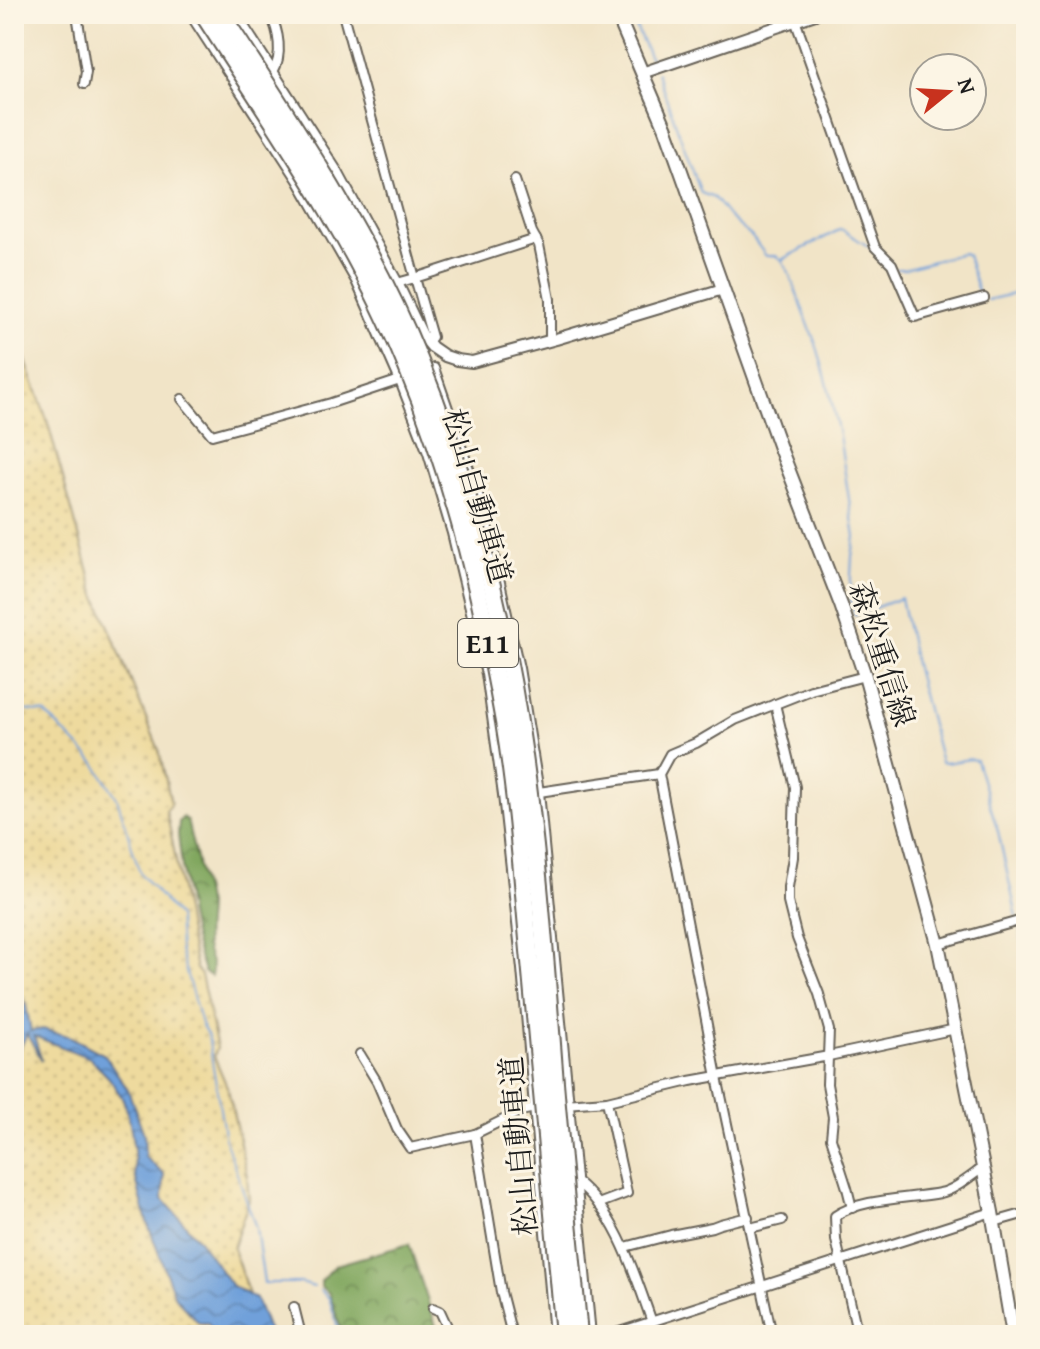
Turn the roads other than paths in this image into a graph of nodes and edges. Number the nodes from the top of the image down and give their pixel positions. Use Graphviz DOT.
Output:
graph roads {
  1 [pos="77,14"];
  2 [pos="190,14"];
  3 [pos="203,14"];
  4 [pos="221,14"];
  5 [pos="235,14"];
  6 [pos="270,14"];
  7 [pos="343,14"];
  8 [pos="617,14"];
  9 [pos="815,14"];
  10 [pos="794,17"];
  11 [pos="273,72"];
  12 [pos="642,73"];
  13 [pos="84,84"];
  14 [pos="515,180"];
  15 [pos="536,239"];
  16 [pos="415,278"];
  17 [pos="397,283"];
  18 [pos="723,289"];
  19 [pos="984,298"];
  20 [pos="550,341"];
  21 [pos="428,342"];
  22 [pos="445,356"];
  23 [pos="434,368"];
  24 [pos="400,381"];
  25 [pos="182,399"];
  26 [pos="865,676"];
  27 [pos="775,704"];
  28 [pos="659,774"];
  29 [pos="539,792"];
  30 [pos="1026,919"];
  31 [pos="938,944"];
  32 [pos="956,1029"];
  33 [pos="360,1054"];
  34 [pos="829,1056"];
  35 [pos="717,1077"];
  36 [pos="607,1101"];
  37 [pos="569,1103"];
  38 [pos="533,1108"];
  39 [pos="475,1134"];
  40 [pos="984,1167"];
  41 [pos="576,1181"];
  42 [pos="598,1204"];
  43 [pos="852,1208"];
  44 [pos="1026,1213"];
  45 [pos="748,1217"];
  46 [pos="993,1217"];
  47 [pos="782,1220"];
  48 [pos="750,1228"];
  49 [pos="625,1247"];
  50 [pos="841,1260"];
  51 [pos="761,1285"];
  52 [pos="294,1307"];
  53 [pos="433,1308"];
  54 [pos="652,1322"];
  55 [pos="301,1335"];
  56 [pos="451,1335"];
  57 [pos="512,1335"];
  58 [pos="554,1335"];
  59 [pos="564,1335"];
  60 [pos="579,1335"];
  61 [pos="591,1335"];
  62 [pos="610,1335"];
  63 [pos="772,1335"];
  64 [pos="858,1335"];
  65 [pos="1013,1335"];
  1 -- 13 [label="street"];
  2 -- 24 [label="street"];
  3 -- 59 [label="highway, 松山自動車道 / E11, bridge"];
  4 -- 60 [label="highway, 松山自動車道 / E11, bridge"];
  5 -- 11 [label="street"];
  6 -- 11 [label="street"];
  7 -- 16 [label="street"];
  8 -- 12 [label="main road, 森松重信線"];
  9 -- 10 [label="street"];
  10 -- 12 [label="street"];
  10 -- 19 [label="street"];
  11 -- 17 [label="street"];
  12 -- 18 [label="main road, 森松重信線"];
  14 -- 15 [label="street"];
  15 -- 16 [label="street"];
  15 -- 20 [label="street"];
  16 -- 17 [label="street"];
  16 -- 21 [label="street"];
  17 -- 21 [label="street"];
  18 -- 20 [label="street"];
  18 -- 26 [label="main road, 森松重信線"];
  20 -- 22 [label="street"];
  21 -- 22 [label="street"];
  22 -- 23 [label="street"];
  23 -- 24 [label="street"];
  23 -- 29 [label="street"];
  24 -- 25 [label="street"];
  24 -- 38 [label="street"];
  26 -- 27 [label="street"];
  26 -- 31 [label="main road, 森松重信線"];
  27 -- 28 [label="street"];
  27 -- 34 [label="street"];
  28 -- 29 [label="street"];
  28 -- 35 [label="street"];
  29 -- 37 [label="street"];
  30 -- 31 [label="street"];
  31 -- 32 [label="main road, 森松重信線"];
  32 -- 34 [label="street"];
  32 -- 40 [label="main road, 森松重信線"];
  33 -- 39 [label="street"];
  34 -- 35 [label="street"];
  34 -- 43 [label="street"];
  35 -- 36 [label="street"];
  35 -- 45 [label="street"];
  36 -- 37 [label="street"];
  36 -- 42 [label="street"];
  37 -- 38 [label="street"];
  37 -- 41 [label="street"];
  38 -- 39 [label="street"];
  38 -- 58 [label="street"];
  39 -- 57 [label="street"];
  40 -- 43 [label="street"];
  40 -- 46 [label="main road, 森松重信線"];
  41 -- 42 [label="street"];
  41 -- 61 [label="street"];
  42 -- 49 [label="street"];
  43 -- 50 [label="street"];
  44 -- 46 [label="street"];
  45 -- 48 [label="street"];
  45 -- 49 [label="street"];
  46 -- 50 [label="street"];
  46 -- 65 [label="main road, 森松重信線"];
  47 -- 48 [label="street"];
  48 -- 51 [label="street"];
  49 -- 54 [label="street"];
  50 -- 51 [label="street"];
  50 -- 64 [label="street"];
  51 -- 54 [label="street"];
  51 -- 63 [label="street"];
  52 -- 55 [label="street"];
  53 -- 56 [label="street"];
  54 -- 62 [label="street"];
}
